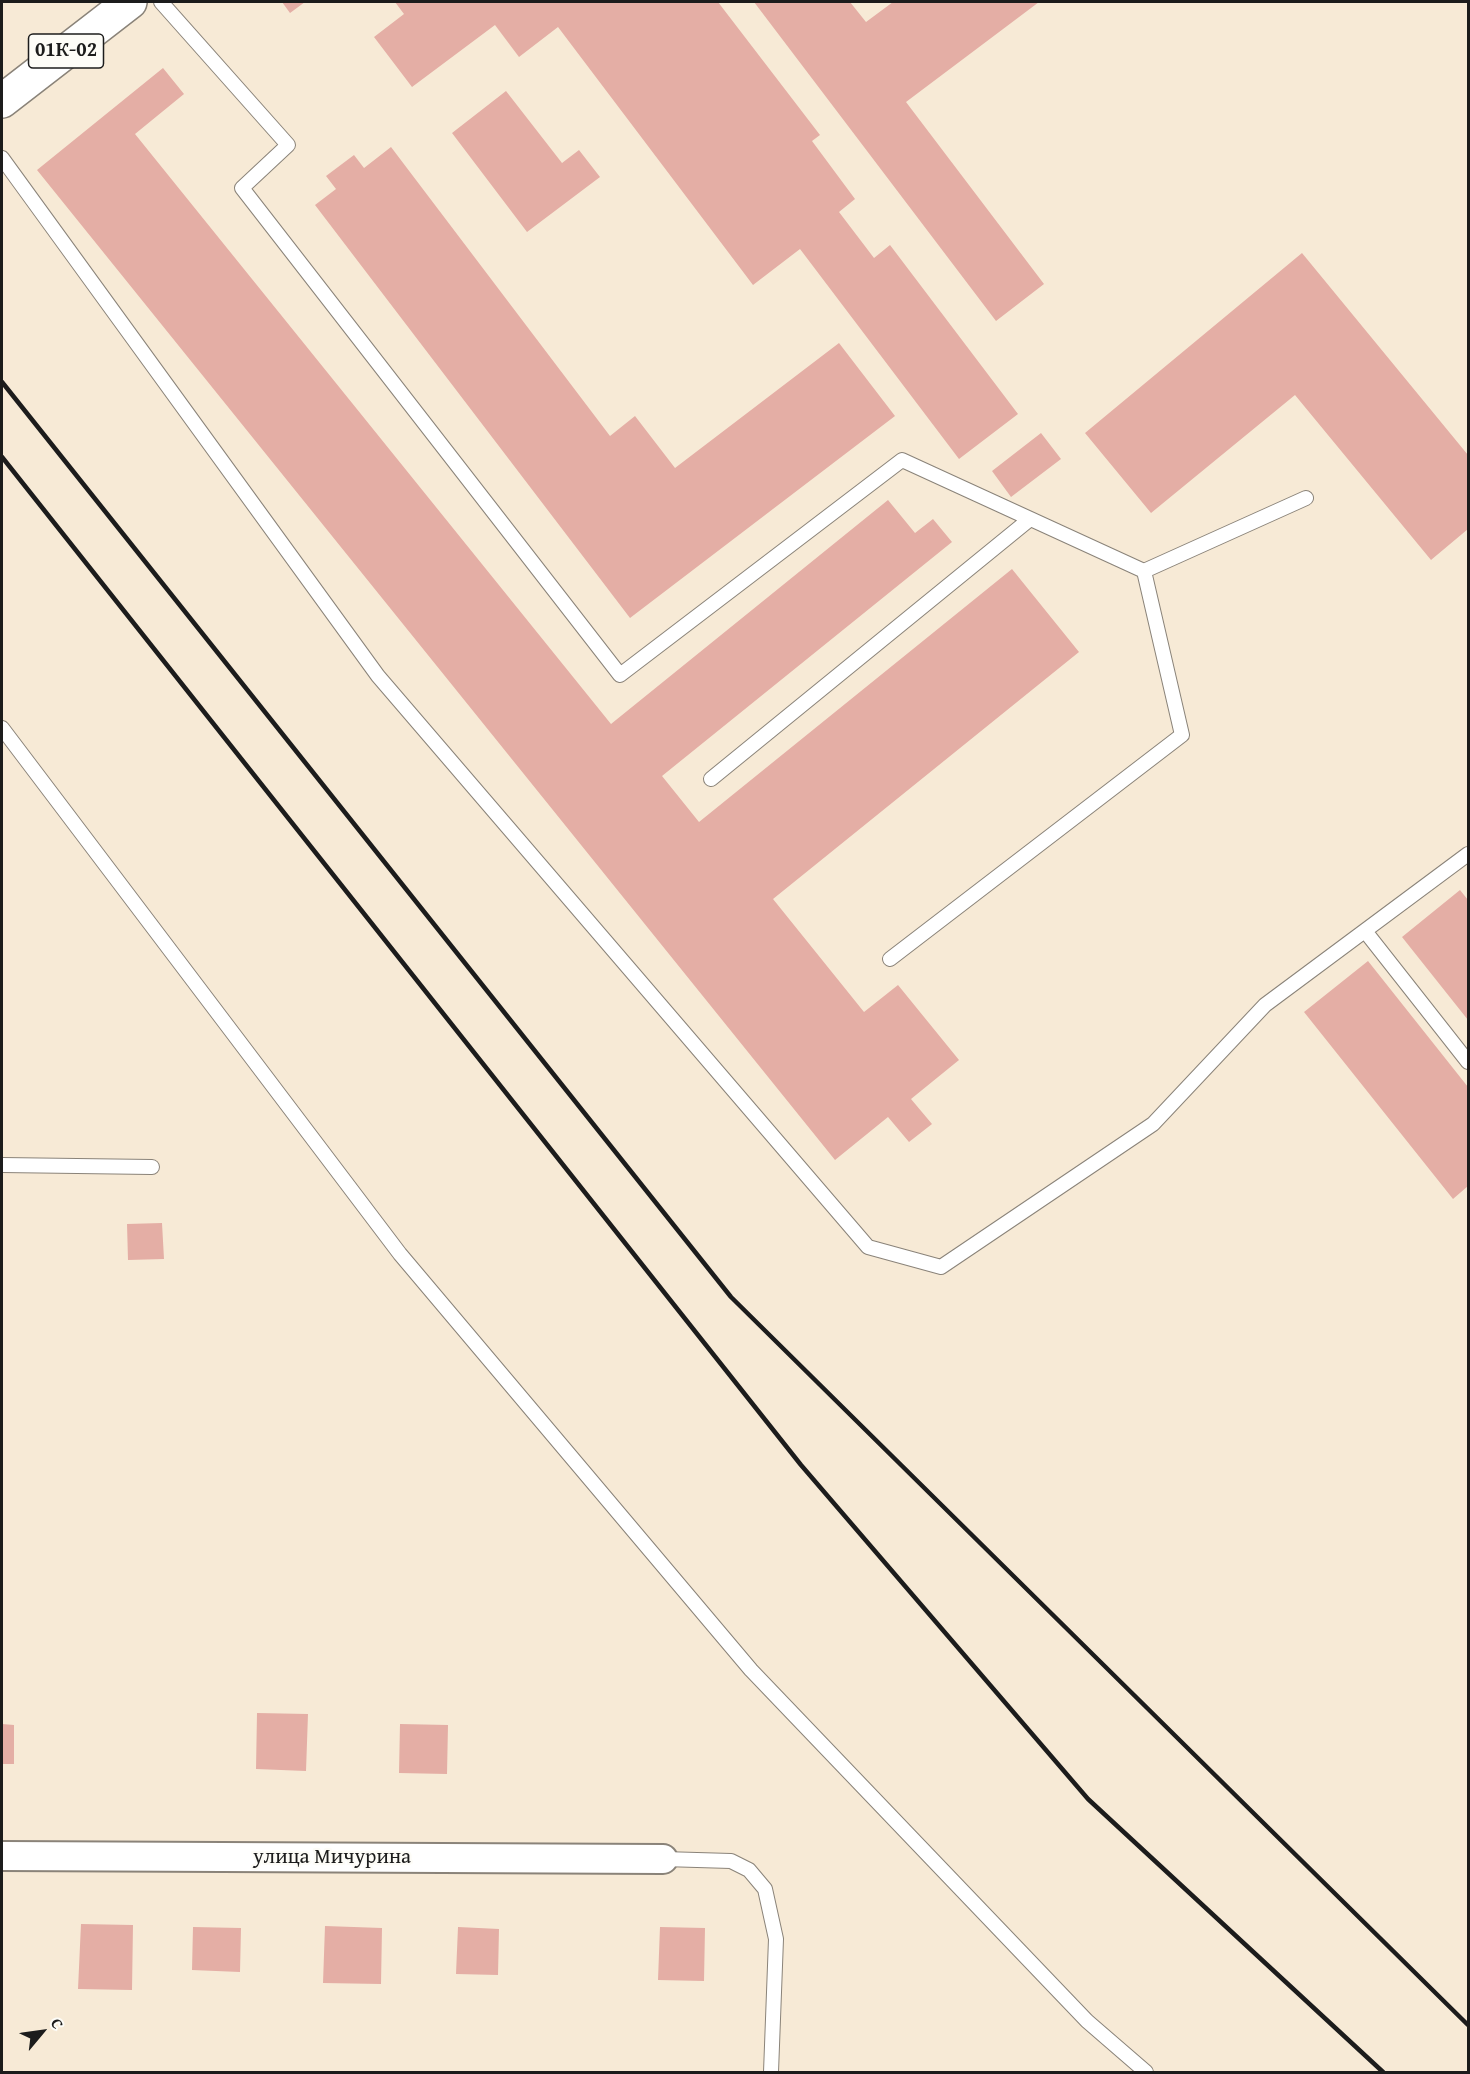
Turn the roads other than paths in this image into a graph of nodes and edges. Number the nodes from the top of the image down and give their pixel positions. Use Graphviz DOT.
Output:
graph roads {
  1 [pos="130,2"];
  2 [pos="161,2"];
  3 [pos="2,101"];
  4 [pos="2,158"];
  5 [pos="1306,498"];
  6 [pos="1030,519"];
  7 [pos="1144,571"];
  8 [pos="2,728"];
  9 [pos="711,779"];
  10 [pos="1467,859"];
  11 [pos="1365,931"];
  12 [pos="890,959"];
  13 [pos="1468,1062"];
  14 [pos="2,1165"];
  15 [pos="152,1167"];
  16 [pos="2,1856"];
  17 [pos="663,1859"];
  18 [pos="771,2073"];
  19 [pos="1146,2073"];
  1 -- 3 [label="main road, 01К-02"];
  2 -- 6 [label="lane"];
  4 -- 11 [label="lane"];
  5 -- 7 [label="lane"];
  6 -- 7 [label="lane"];
  6 -- 9 [label="lane"];
  7 -- 12 [label="lane"];
  8 -- 19 [label="lane"];
  10 -- 11 [label="lane"];
  11 -- 13 [label="lane"];
  14 -- 15 [label="lane"];
  16 -- 17 [label="street, улица Мичурина"];
  17 -- 18 [label="lane"];
}
